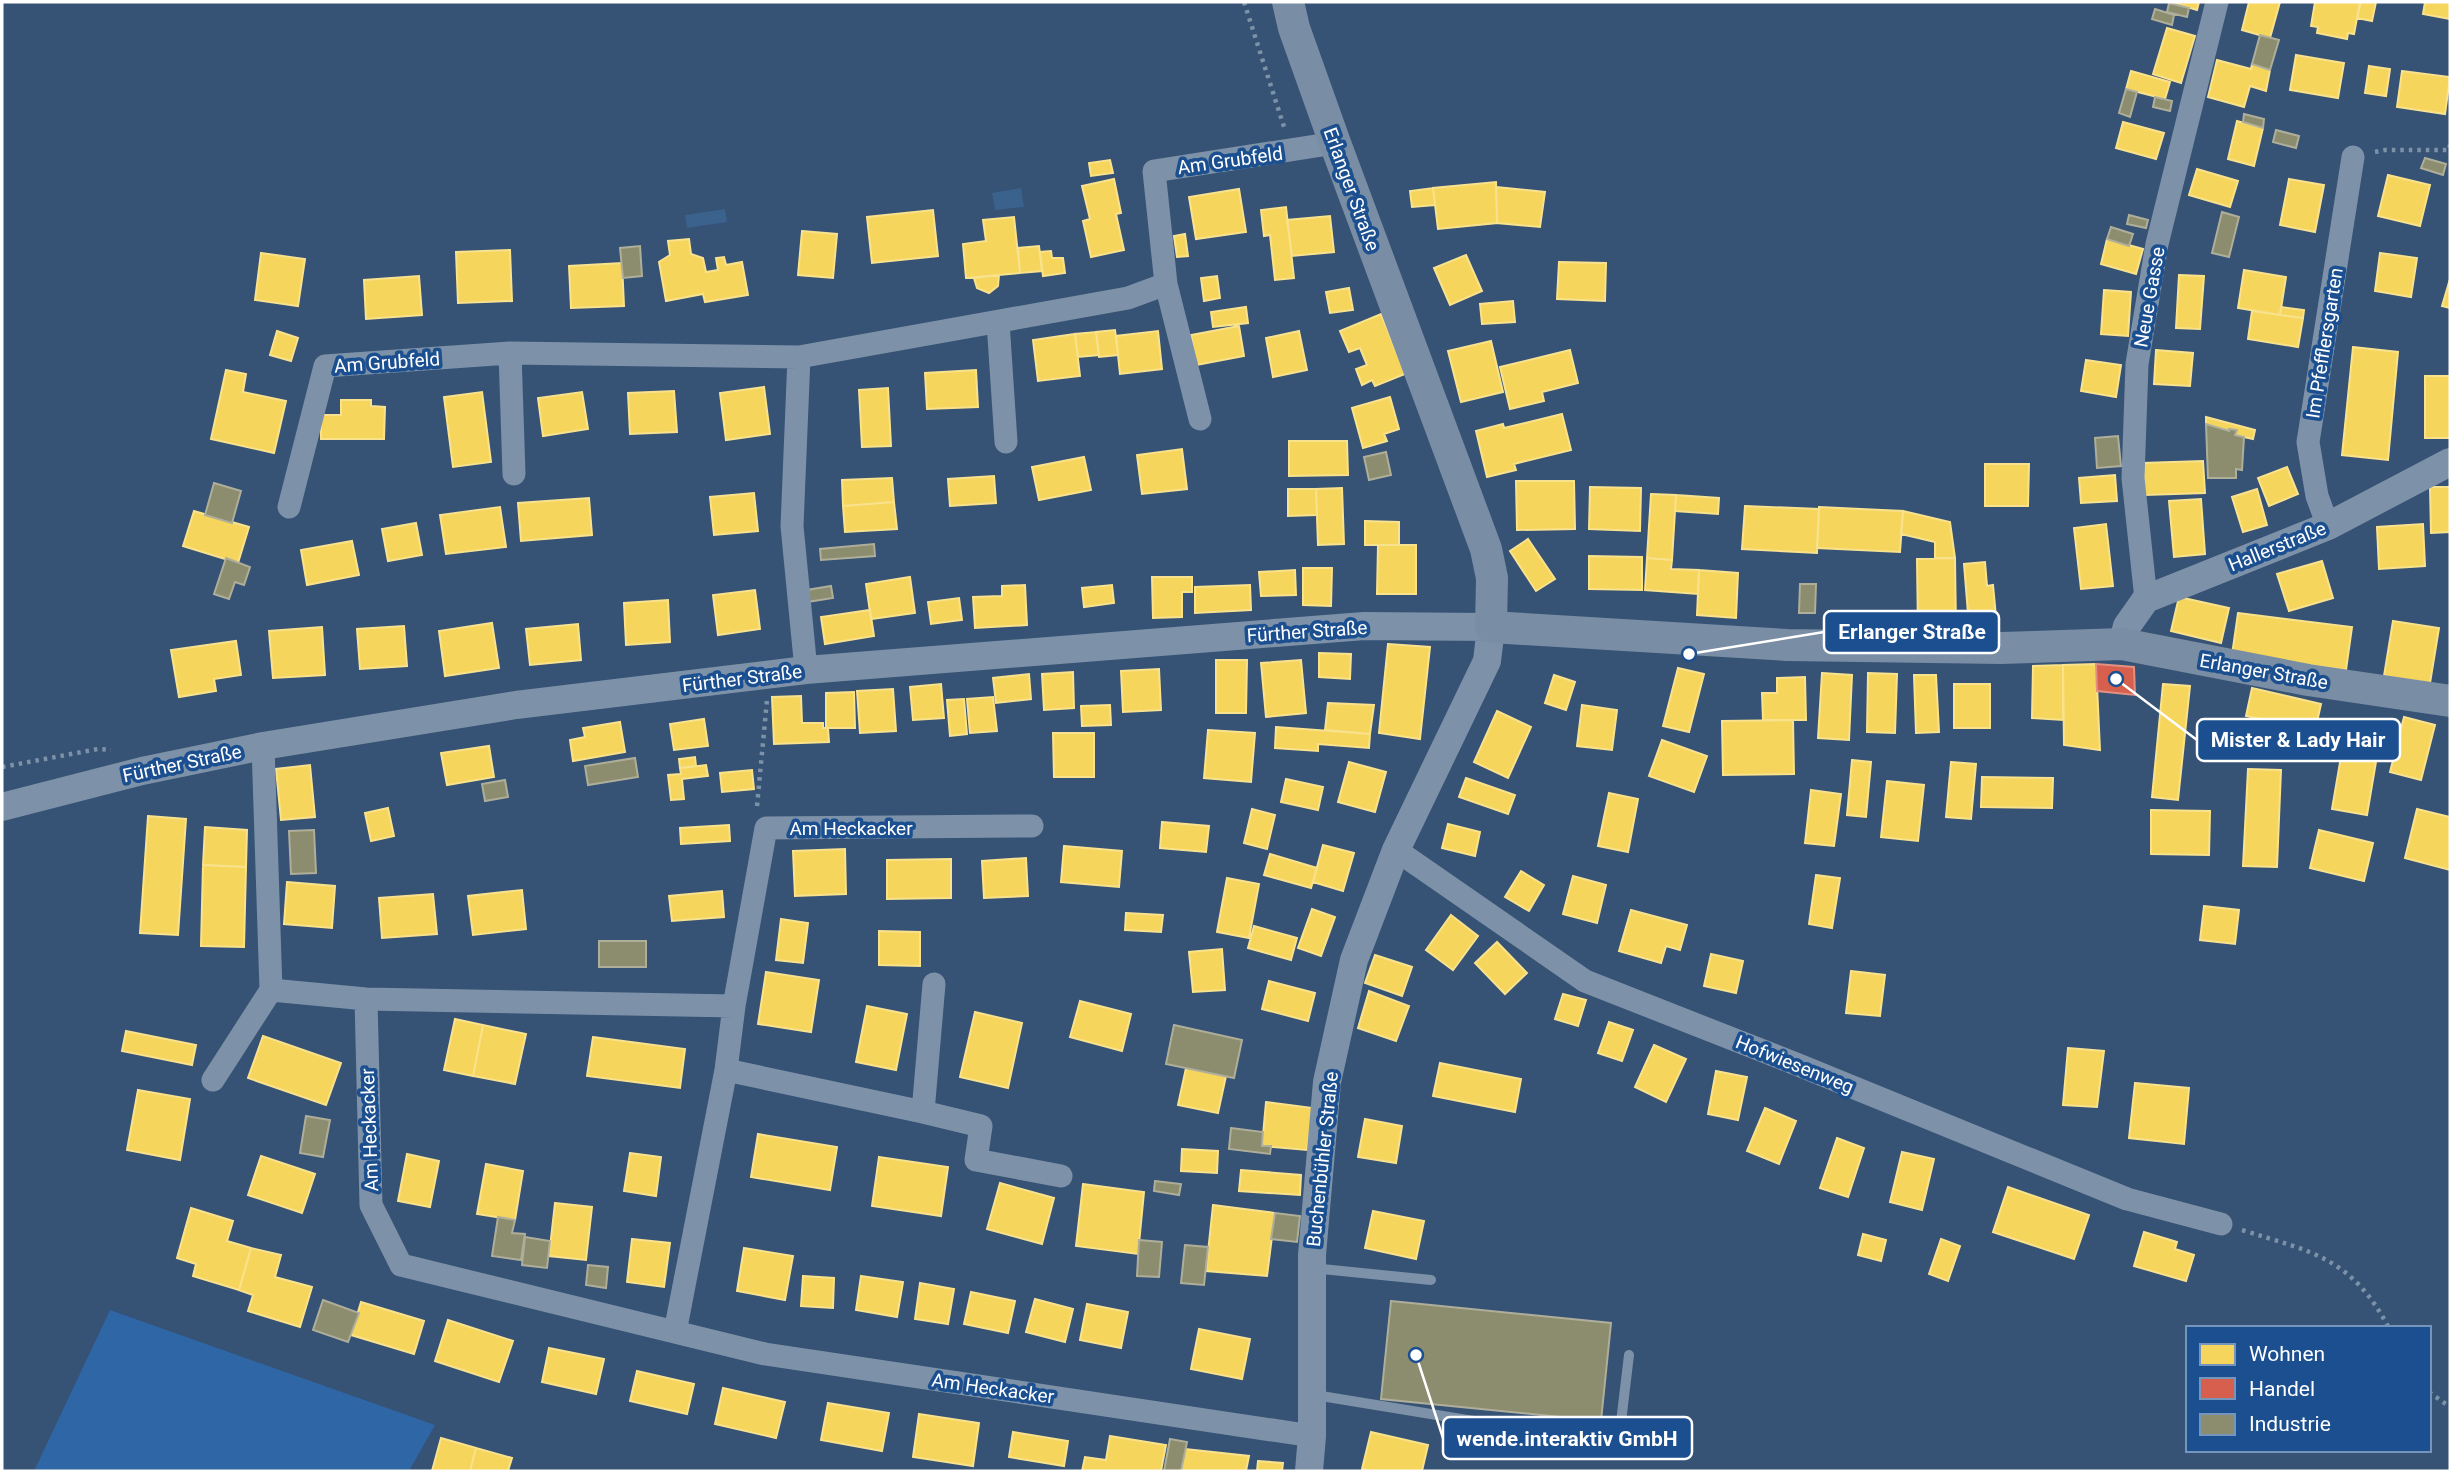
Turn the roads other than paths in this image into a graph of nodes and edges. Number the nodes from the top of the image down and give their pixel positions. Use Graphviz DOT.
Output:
graph roads {
  1 [pos="2217,2"];
  2 [pos="1288,10"];
  3 [pos="1335,143"];
  4 [pos="2353,157"];
  5 [pos="1166,284"];
  6 [pos="999,322"];
  7 [pos="510,353"];
  8 [pos="799,356"];
  9 [pos="1199,419"];
  10 [pos="1006,442"];
  11 [pos="2450,461"];
  12 [pos="514,474"];
  13 [pos="289,507"];
  14 [pos="2328,526"];
  15 [pos="2146,599"];
  16 [pos="1492,627"];
  17 [pos="2122,644"];
  18 [pos="806,670"];
  19 [pos="2450,701"];
  20 [pos="263,746"];
  21 [pos="2,807"];
  22 [pos="1032,827"];
  23 [pos="1396,850"];
  24 [pos="934,984"];
  25 [pos="271,990"];
  26 [pos="366,999"];
  27 [pos="734,1006"];
  28 [pos="726,1070"];
  29 [pos="213,1080"];
  30 [pos="923,1112"];
  31 [pos="1061,1176"];
  32 [pos="2221,1224"];
  33 [pos="1312,1268"];
  34 [pos="1431,1280"];
  35 [pos="675,1332"];
  36 [pos="1629,1356"];
  37 [pos="1312,1395"];
  38 [pos="1312,1436"];
  39 [pos="1309,1471"];
  1 -- 15 [label="street, Neue Gasse"];
  2 -- 3 [label="main road, Erlanger Straße"];
  3 -- 5 [label="street, Am Grubfeld"];
  3 -- 16 [label="main road, Erlanger Straße"];
  4 -- 14 [label="street, Im Pfefflersgarten"];
  5 -- 6 [label="street, Am Grubfeld"];
  5 -- 9 [label="street, Am Grubfeld"];
  6 -- 8 [label="street, Am Grubfeld"];
  6 -- 10 [label="street"];
  7 -- 8 [label="street, Am Grubfeld"];
  7 -- 12 [label="street"];
  7 -- 13 [label="street, Am Grubfeld"];
  8 -- 18 [label="street"];
  11 -- 14 [label="street, Hallerstraße"];
  14 -- 15 [label="street, Hallerstraße"];
  15 -- 17 [label="street"];
  16 -- 17 [label="main road, Erlanger Straße"];
  16 -- 18 [label="street, Fürther Straße"];
  16 -- 23 [label="street, Buchenbühler Straße"];
  17 -- 19 [label="main road, Erlanger Straße"];
  18 -- 20 [label="street, Fürther Straße"];
  20 -- 21 [label="street, Fürther Straße"];
  20 -- 25 [label="street"];
  22 -- 27 [label="street, Am Heckacker"];
  23 -- 32 [label="street, Hofwiesenweg"];
  23 -- 33 [label="street, Buchenbühler Straße"];
  24 -- 30 [label="street"];
  25 -- 26 [label="street"];
  25 -- 29 [label="street"];
  26 -- 27 [label="street"];
  26 -- 35 [label="street, Am Heckacker"];
  27 -- 28 [label="street, Am Heckacker"];
  28 -- 30 [label="street"];
  28 -- 35 [label="street, Am Heckacker"];
  30 -- 31 [label="street"];
  33 -- 34 [label="lane"];
  33 -- 37 [label="street, Buchenbühler Straße"];
  35 -- 38 [label="street, Am Heckacker"];
  36 -- 37 [label="lane"];
  37 -- 38 [label="street, Buchenbühler Straße"];
  38 -- 39 [label="street, Buchenbühler Straße"];
}
